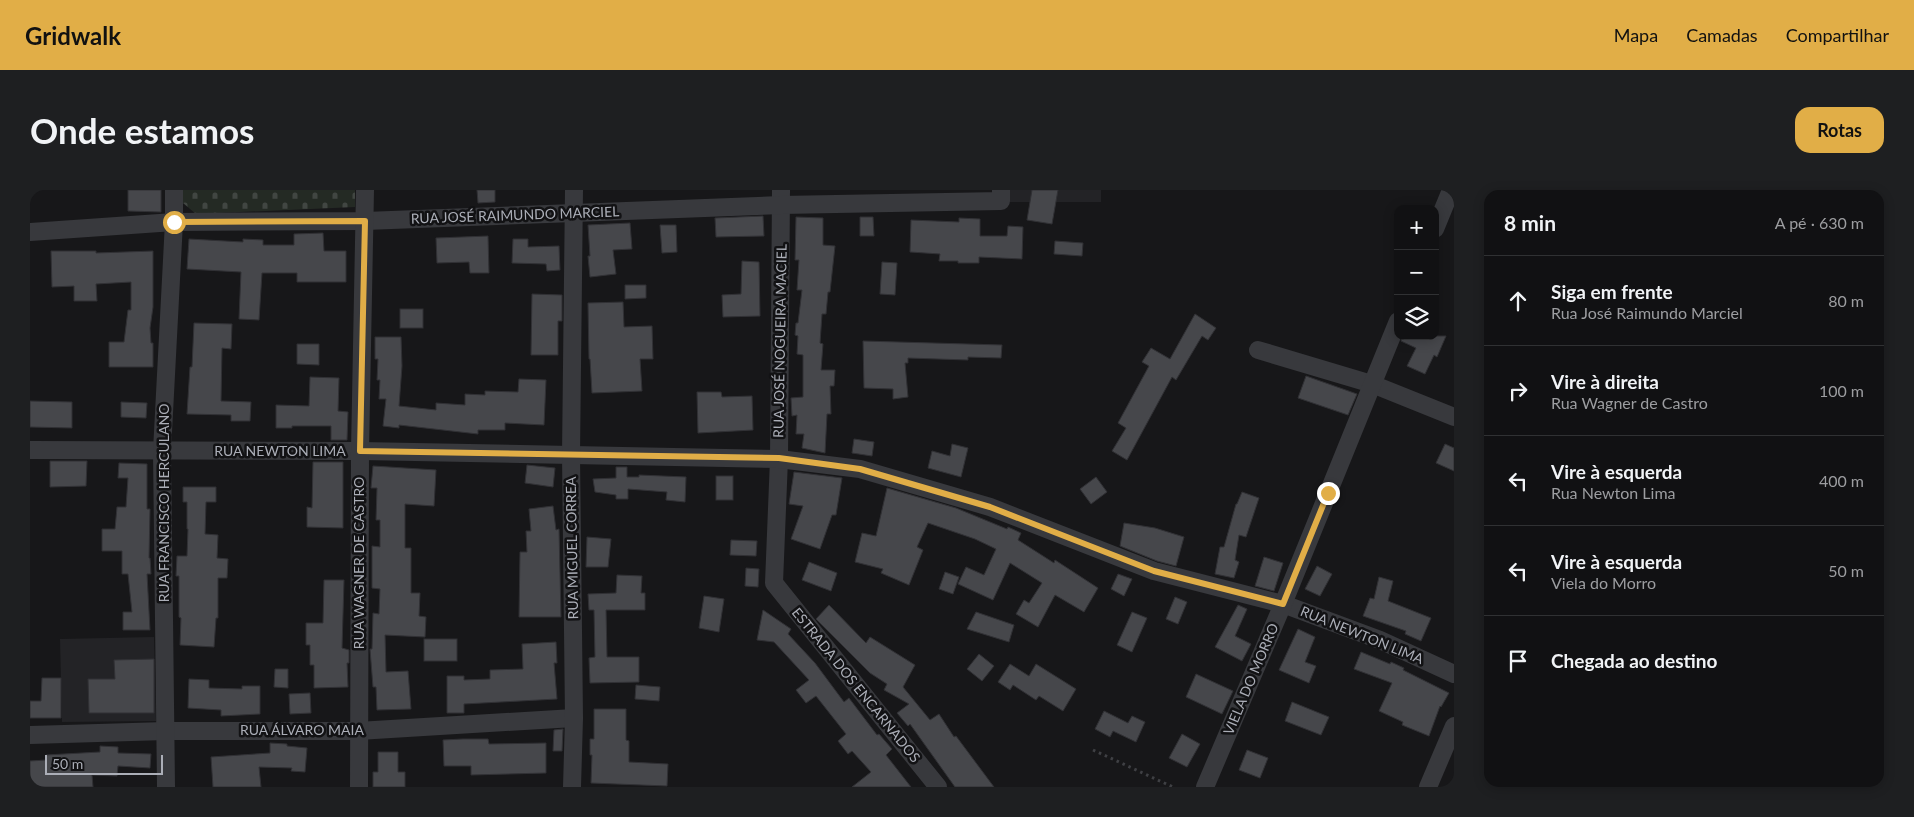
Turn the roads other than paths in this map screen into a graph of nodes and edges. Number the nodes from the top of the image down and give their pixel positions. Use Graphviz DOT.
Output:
graph roads {
  1 [pos="174,190"];
  2 [pos="365,190"];
  3 [pos="574,190"];
  4 [pos="1451,190"];
  5 [pos="1001,196"];
  6 [pos="781,198"];
  7 [pos="574,212"];
  8 [pos="1439,219"];
  9 [pos="365,221"];
  10 [pos="174,222"];
  11 [pos="30,232"];
  12 [pos="1394,331"];
  13 [pos="1258,350"];
  14 [pos="1372,384"];
  15 [pos="1454,417"];
  16 [pos="30,450"];
  17 [pos="162,451"];
  18 [pos="360,451"];
  19 [pos="571,456"];
  20 [pos="779,458"];
  21 [pos="774,583"];
  22 [pos="1283,604"];
  23 [pos="1454,674"];
  24 [pos="574,718"];
  25 [pos="1454,726"];
  26 [pos="166,731"];
  27 [pos="358,731"];
  28 [pos="30,735"];
  29 [pos="166,787"];
  30 [pos="358,787"];
  31 [pos="572,787"];
  32 [pos="938,787"];
  33 [pos="1205,787"];
  34 [pos="1428,787"];
  1 -- 10 [label="street, RUA FRANCISCO HERCULANO"];
  2 -- 9 [label="street, RUA WAGNER DE CASTRO"];
  3 -- 7 [label="street, RUA MIGUEL CORREA"];
  4 -- 8 [label="street"];
  5 -- 6 [label="street, RUA JOSÉ RAIMUNDO MARCIEL"];
  6 -- 7 [label="street, RUA JOSÉ RAIMUNDO MARCIEL"];
  6 -- 20 [label="street, RUA JOSÉ NOGUEIRA MACIEL"];
  7 -- 9 [label="street, RUA JOSÉ RAIMUNDO MARCIEL"];
  7 -- 19 [label="street, RUA MIGUEL CORREA"];
  9 -- 10 [label="street, RUA JOSÉ RAIMUNDO MARCIEL"];
  9 -- 18 [label="street, RUA WAGNER DE CASTRO"];
  10 -- 11 [label="street, RUA JOSÉ RAIMUNDO MARCIEL"];
  10 -- 17 [label="street, RUA FRANCISCO HERCULANO"];
  12 -- 14 [label="street, VIELA DO MORRO"];
  13 -- 14 [label="street"];
  14 -- 15 [label="street"];
  14 -- 22 [label="street, VIELA DO MORRO"];
  16 -- 17 [label="street, RUA NEWTON LIMA"];
  17 -- 18 [label="street, RUA NEWTON LIMA"];
  17 -- 26 [label="street, RUA FRANCISCO HERCULANO"];
  18 -- 19 [label="street, RUA NEWTON LIMA"];
  18 -- 27 [label="street, RUA WAGNER DE CASTRO"];
  19 -- 20 [label="street, RUA NEWTON LIMA"];
  19 -- 24 [label="street, RUA MIGUEL CORREA"];
  20 -- 21 [label="street, RUA JOSÉ NOGUEIRA MACIEL"];
  20 -- 22 [label="street, RUA NEWTON LIMA"];
  21 -- 32 [label="street, ESTRADA DOS ENCARNADOS"];
  22 -- 23 [label="street, RUA NEWTON LIMA"];
  22 -- 33 [label="street, VIELA DO MORRO"];
  24 -- 27 [label="street, RUA ÁLVARO MAIA"];
  24 -- 31 [label="street, RUA MIGUEL CORREA"];
  25 -- 34 [label="street"];
  26 -- 27 [label="street, RUA ÁLVARO MAIA"];
  26 -- 28 [label="street, RUA ÁLVARO MAIA"];
  26 -- 29 [label="street, RUA FRANCISCO HERCULANO"];
  27 -- 30 [label="street, RUA WAGNER DE CASTRO"];
}
